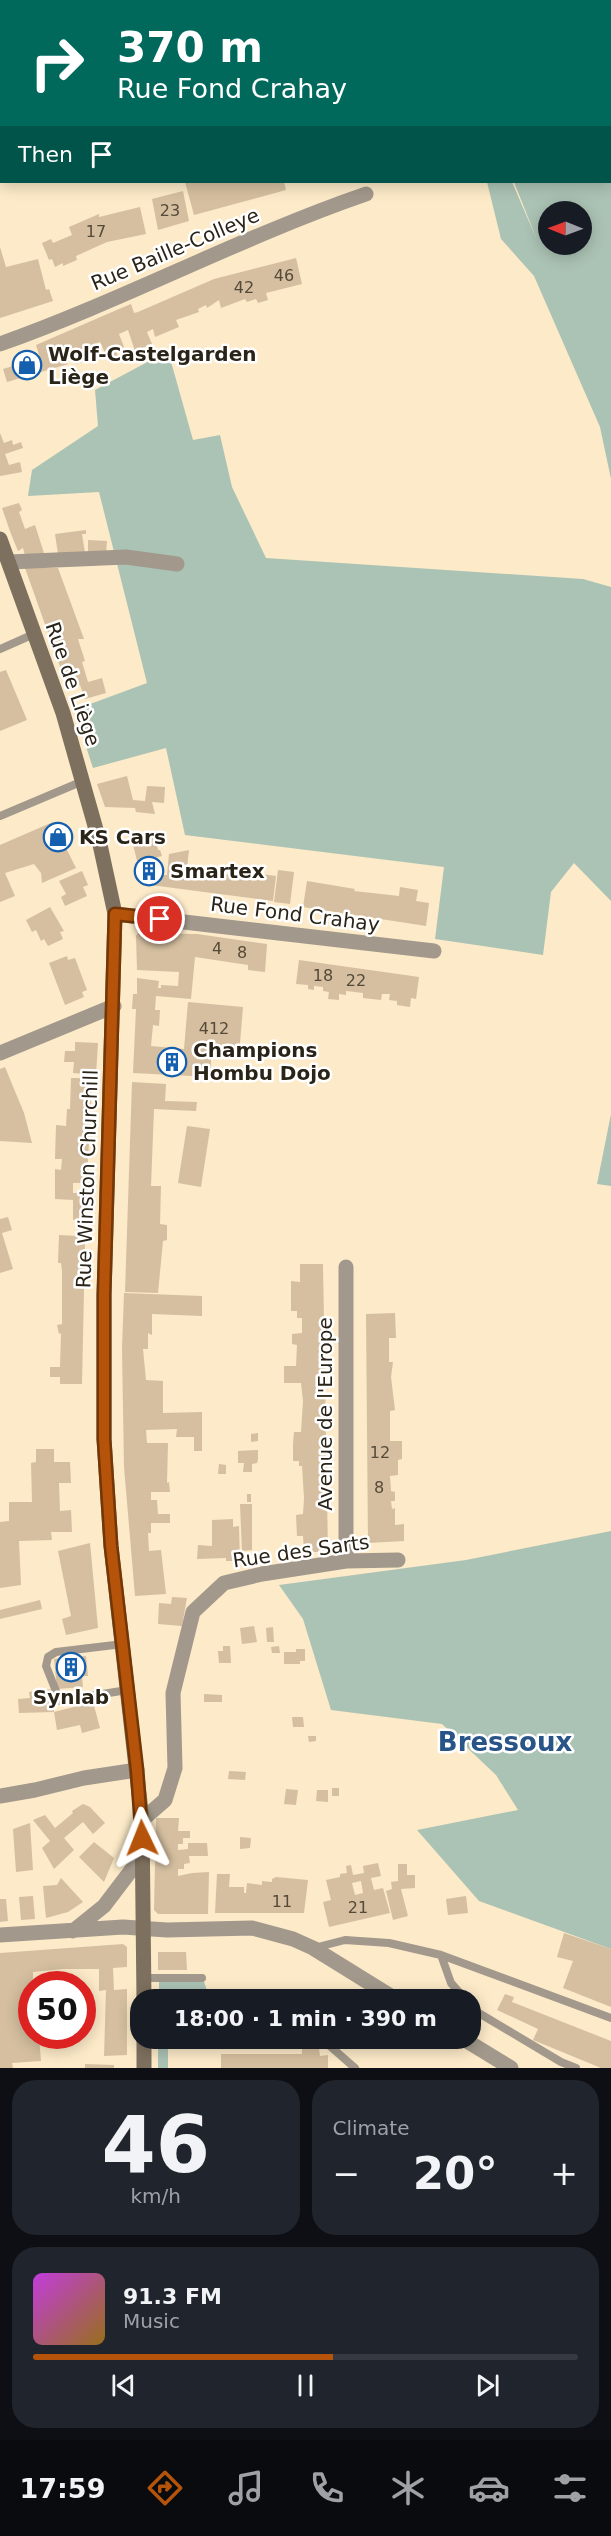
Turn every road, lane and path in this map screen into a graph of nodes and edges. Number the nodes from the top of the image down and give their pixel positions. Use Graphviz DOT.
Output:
graph roads {
  1 [pos="366,194"];
  2 [pos="0,344"];
  3 [pos="0,539"];
  4 [pos="9,562"];
  5 [pos="177,564"];
  6 [pos="34,634"];
  7 [pos="0,649"];
  8 [pos="82,781"];
  9 [pos="0,816"];
  10 [pos="100,845"];
  11 [pos="115,914"];
  12 [pos="434,951"];
  13 [pos="114,1006"];
  14 [pos="0,1053"];
  15 [pos="346,1267"];
  16 [pos="398,1560"];
  17 [pos="346,1562"];
  18 [pos="123,1644"];
  19 [pos="127,1690"];
  20 [pos="137,1770"];
  21 [pos="0,1796"];
  22 [pos="142,1820"];
  23 [pos="142,1856"];
  24 [pos="143,1928"];
  25 [pos="73,1931"];
  26 [pos="0,1935"];
  27 [pos="313,1948"];
  28 [pos="441,1955"];
  29 [pos="144,1978"];
  30 [pos="202,1978"];
  31 [pos="144,1989"];
  32 [pos="379,1989"];
  33 [pos="456,1989"];
  34 [pos="481,2015"];
  35 [pos="611,2018"];
  36 [pos="144,2049"];
  37 [pos="333,2049"];
  38 [pos="480,2049"];
  39 [pos="558,2065"];
  40 [pos="144,2068"];
  41 [pos="355,2068"];
  42 [pos="511,2068"];
  43 [pos="576,2068"];
  1 -- 2 [label="street, Rue Baille-Colleye"];
  3 -- 4 [label="main road, Rue de Liège"];
  4 -- 5 [label="street"];
  4 -- 6 [label="main road, Rue de Liège"];
  6 -- 7 [label="lane"];
  6 -- 8 [label="main road, Rue de Liège"];
  8 -- 9 [label="lane"];
  8 -- 10 [label="main road, Rue de Liège"];
  10 -- 11 [label="main road, Rue Winston Churchill"];
  11 -- 12 [label="street, Rue Fond Crahay"];
  11 -- 13 [label="main road, Rue Winston Churchill"];
  13 -- 14 [label="street"];
  13 -- 18 [label="main road, Rue Winston Churchill"];
  15 -- 17 [label="street, Avenue de l'Europe"];
  16 -- 17 [label="street, Rue des Sarts"];
  17 -- 22 [label="street, Rue des Sarts"];
  18 -- 19 [label="main road, Rue Winston Churchill"];
  18 -- 19 [label="lane"];
  19 -- 20 [label="main road, Rue Winston Churchill"];
  20 -- 21 [label="street"];
  20 -- 22 [label="main road, Rue Winston Churchill"];
  22 -- 23 [label="main road, Rue Winston Churchill"];
  23 -- 24 [label="main road, Rue Winston Churchill"];
  23 -- 25 [label="street"];
  24 -- 25 [label="street"];
  24 -- 27 [label="street"];
  24 -- 29 [label="main road, Rue Winston Churchill"];
  25 -- 26 [label="street"];
  27 -- 28 [label="lane"];
  27 -- 32 [label="street"];
  28 -- 33 [label="lane"];
  28 -- 35 [label="lane"];
  29 -- 30 [label="lane"];
  29 -- 31 [label="main road, Rue Winston Churchill"];
  34 -- 39 [label="lane"];
  36 -- 40 [label="main road"];
  37 -- 41 [label="lane"];
  38 -- 42 [label="street"];
  39 -- 43 [label="lane"];
}
